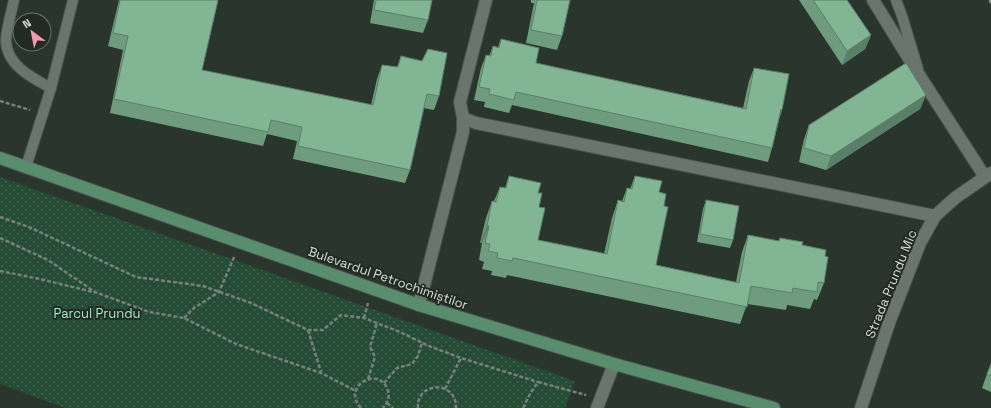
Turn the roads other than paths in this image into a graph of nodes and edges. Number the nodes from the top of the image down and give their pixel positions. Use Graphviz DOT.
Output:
graph roads {
  1 [pos="14,0"];
  2 [pos="73,0"];
  3 [pos="486,0"];
  4 [pos="873,0"];
  5 [pos="896,0"];
  6 [pos="921,78"];
  7 [pos="51,88"];
  8 [pos="463,118"];
  9 [pos="0,158"];
  10 [pos="26,166"];
  11 [pos="988,175"];
  12 [pos="935,216"];
  13 [pos="418,305"];
  14 [pos="614,364"];
  15 [pos="599,403"];
  16 [pos="774,408"];
  17 [pos="861,408"];
  1 -- 7 [label="lane"];
  2 -- 7 [label="lane"];
  3 -- 8 [label="street"];
  4 -- 6 [label="street"];
  5 -- 6 [label="lane"];
  6 -- 11 [label="street"];
  7 -- 10 [label="lane"];
  8 -- 12 [label="street"];
  8 -- 13 [label="street"];
  9 -- 10 [label="main road, Bulevardul Petrochimiștilor"];
  10 -- 13 [label="main road, Bulevardul Petrochimiștilor"];
  11 -- 12 [label="street, Strada Prundu Mic"];
  12 -- 17 [label="street, Strada Prundu Mic"];
  13 -- 14 [label="main road, Bulevardul Petrochimiștilor"];
  14 -- 15 [label="street"];
  14 -- 16 [label="main road, Bulevardul Petrochimiștilor"];
}
